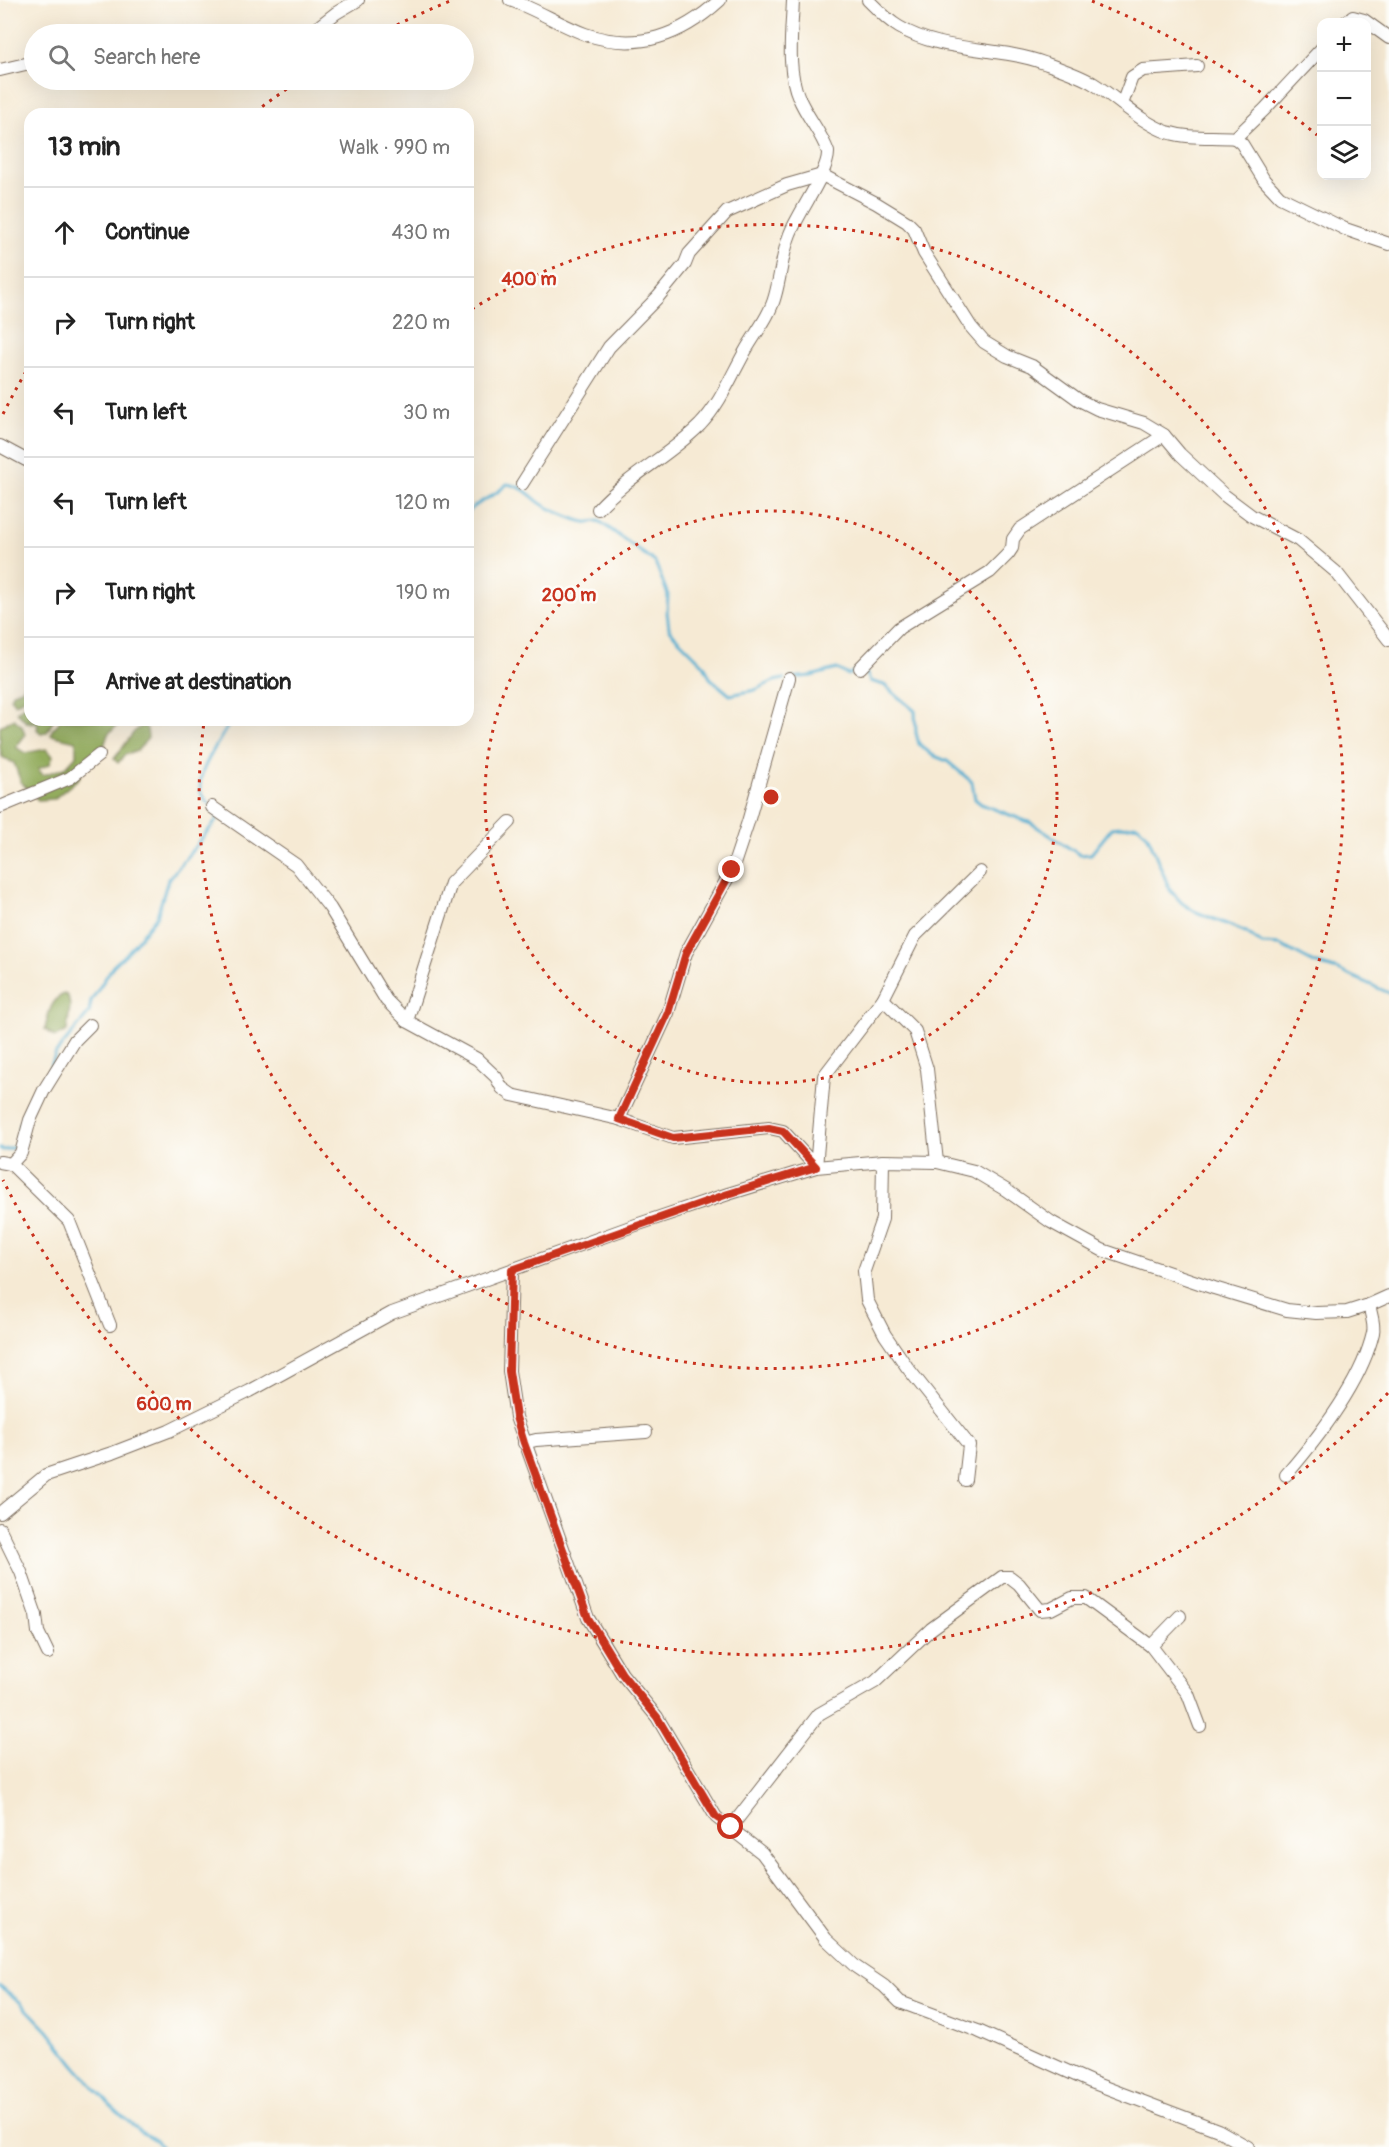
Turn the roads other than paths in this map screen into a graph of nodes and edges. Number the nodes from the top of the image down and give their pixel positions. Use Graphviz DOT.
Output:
graph roads {
  1 [pos="358,0"];
  2 [pos="510,0"];
  3 [pos="720,0"];
  4 [pos="793,0"];
  5 [pos="868,0"];
  6 [pos="322,24"];
  7 [pos="1371,25"];
  8 [pos="1389,38"];
  9 [pos="1317,53"];
  10 [pos="24,64"];
  11 [pos="1197,66"];
  12 [pos="0,70"];
  13 [pos="1122,104"];
  14 [pos="1235,138"];
  15 [pos="822,175"];
  16 [pos="1389,244"];
  17 [pos="1164,435"];
  18 [pos="0,446"];
  19 [pos="24,459"];
  20 [pos="522,484"];
  21 [pos="598,509"];
  22 [pos="1389,640"];
  23 [pos="860,668"];
  24 [pos="789,678"];
  25 [pos="99,755"];
  26 [pos="0,807"];
  27 [pos="212,807"];
  28 [pos="510,822"];
  29 [pos="980,872"];
  30 [pos="883,999"];
  31 [pos="407,1021"];
  32 [pos="90,1024"];
  33 [pos="619,1119"];
  34 [pos="883,1161"];
  35 [pos="937,1162"];
  36 [pos="5,1163"];
  37 [pos="816,1167"];
  38 [pos="512,1270"];
  39 [pos="1389,1296"];
  40 [pos="1370,1305"];
  41 [pos="110,1324"];
  42 [pos="646,1432"];
  43 [pos="524,1443"];
  44 [pos="1286,1475"];
  45 [pos="965,1480"];
  46 [pos="0,1513"];
  47 [pos="0,1529"];
  48 [pos="1180,1616"];
  49 [pos="1151,1646"];
  50 [pos="48,1653"];
  51 [pos="1200,1726"];
  52 [pos="731,1827"];
  53 [pos="1248,2147"];
  1 -- 6 [label="street"];
  2 -- 3 [label="street"];
  4 -- 15 [label="street"];
  5 -- 13 [label="street"];
  7 -- 8 [label="street"];
  9 -- 14 [label="street"];
  10 -- 12 [label="street"];
  11 -- 13 [label="street"];
  13 -- 14 [label="street"];
  14 -- 16 [label="street"];
  15 -- 17 [label="street"];
  15 -- 20 [label="street"];
  15 -- 21 [label="street"];
  17 -- 22 [label="street"];
  17 -- 23 [label="street"];
  18 -- 19 [label="street"];
  24 -- 33 [label="street"];
  25 -- 26 [label="street"];
  27 -- 31 [label="street"];
  28 -- 31 [label="street"];
  29 -- 30 [label="street"];
  30 -- 35 [label="street"];
  30 -- 37 [label="street"];
  31 -- 33 [label="street"];
  32 -- 36 [label="street"];
  33 -- 37 [label="street"];
  34 -- 35 [label="street"];
  34 -- 37 [label="street"];
  34 -- 45 [label="street"];
  35 -- 40 [label="street"];
  36 -- 41 [label="street"];
  37 -- 38 [label="street"];
  38 -- 43 [label="street"];
  38 -- 46 [label="street"];
  39 -- 40 [label="street"];
  40 -- 44 [label="street"];
  42 -- 43 [label="street"];
  43 -- 52 [label="street"];
  47 -- 50 [label="street"];
  48 -- 49 [label="street"];
  49 -- 51 [label="street"];
  49 -- 52 [label="street"];
  52 -- 53 [label="street"];
}
